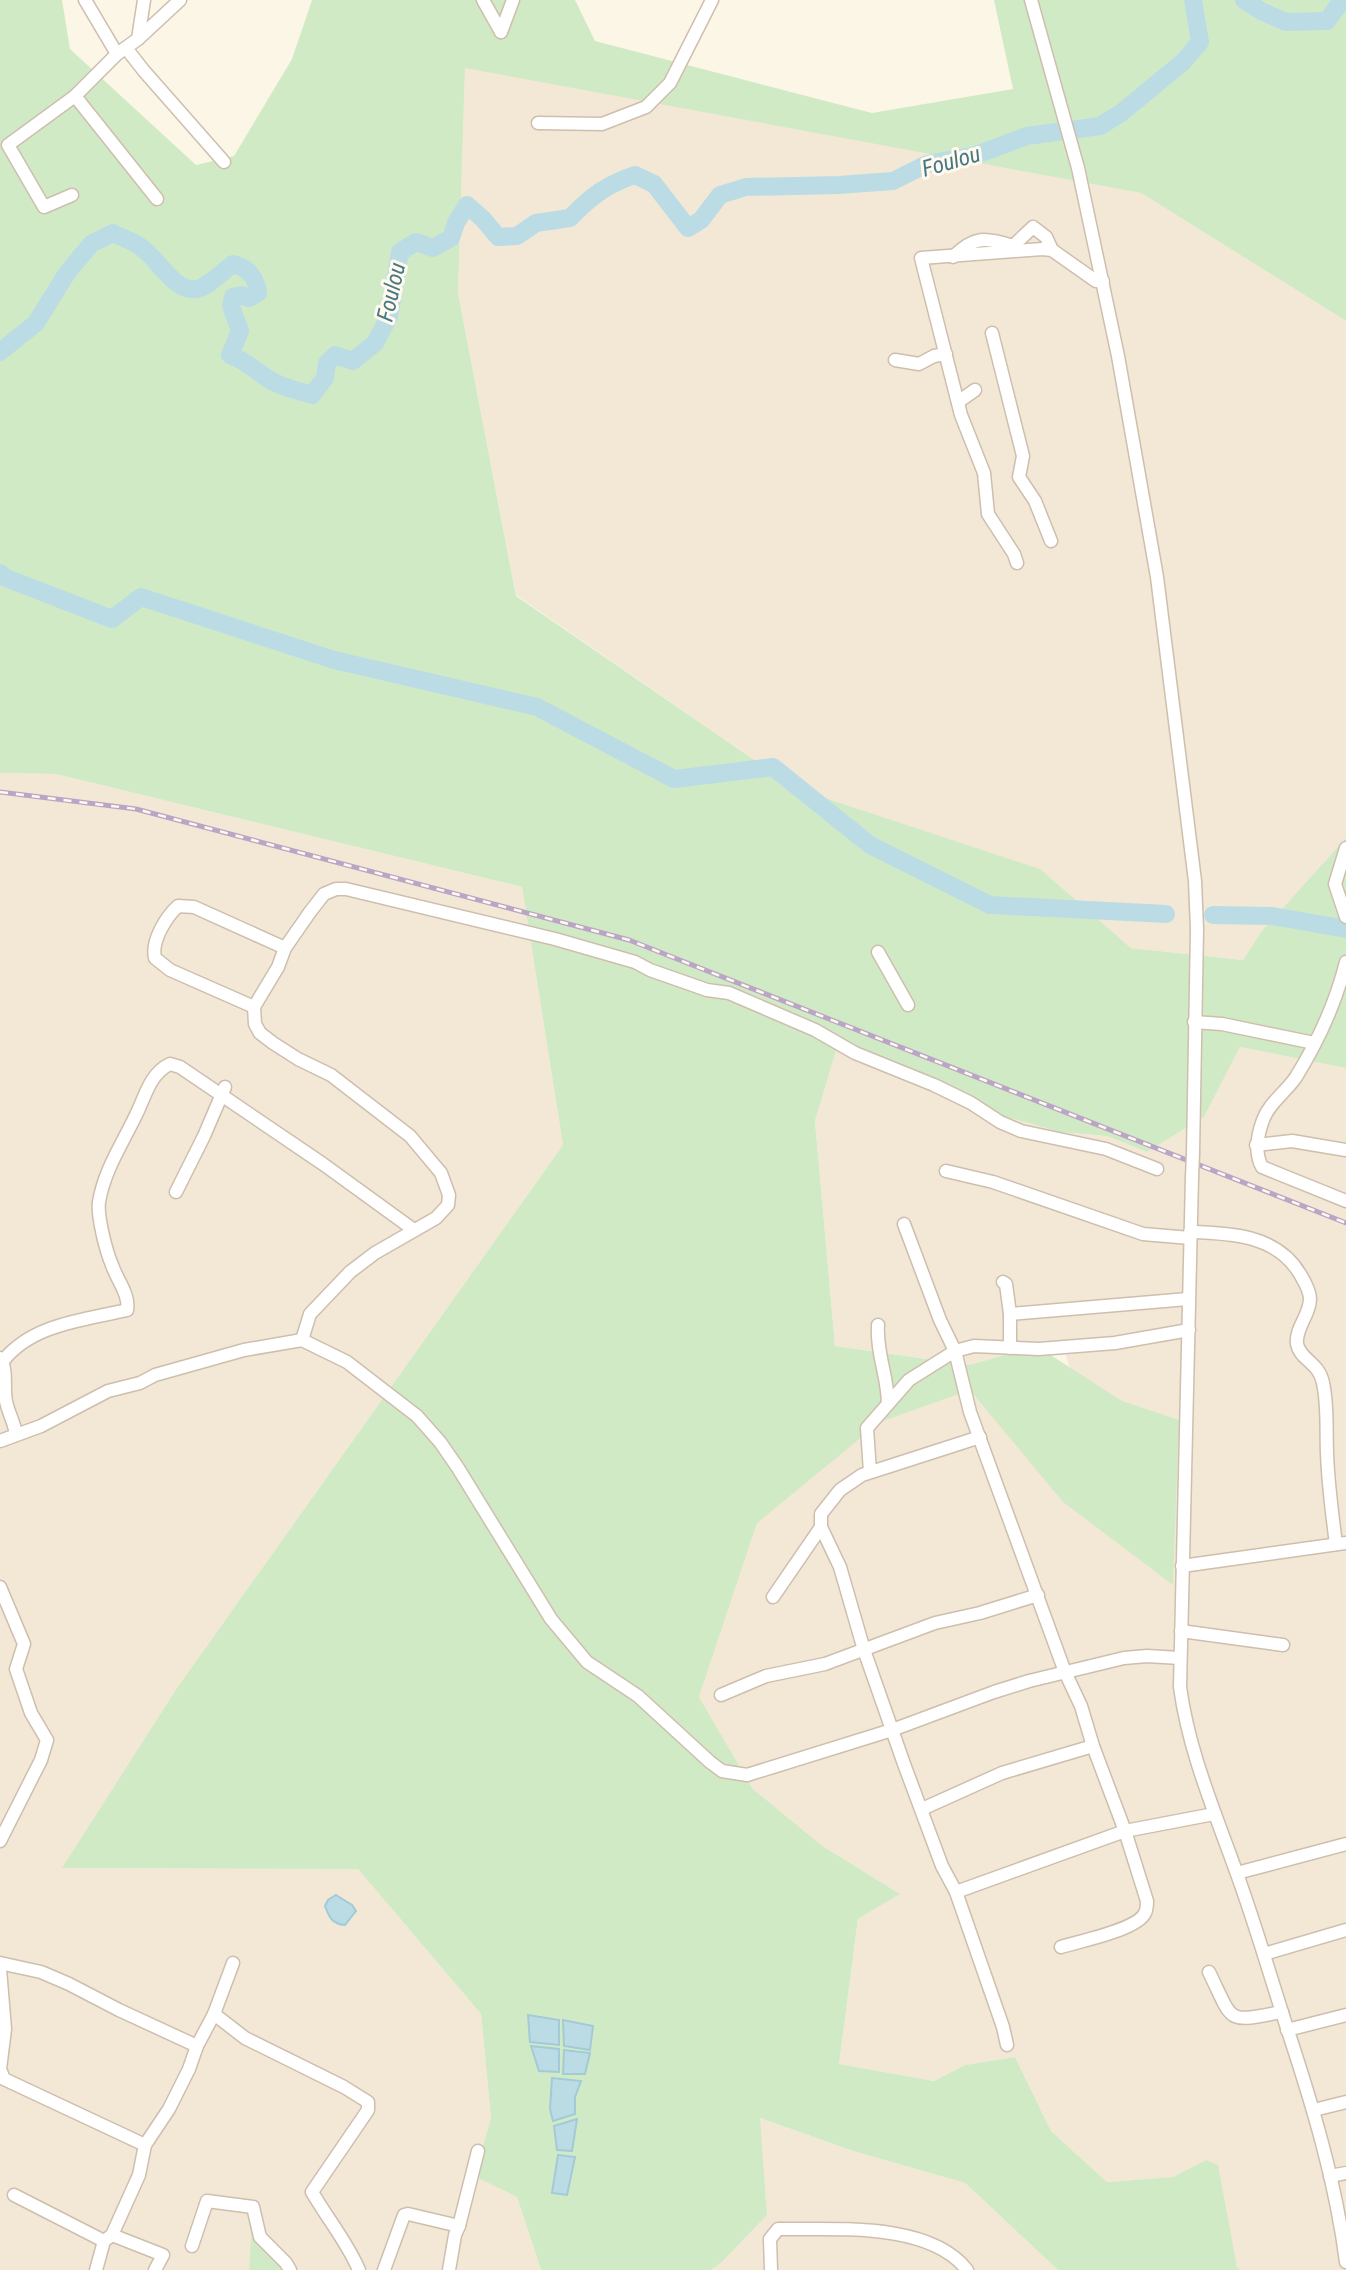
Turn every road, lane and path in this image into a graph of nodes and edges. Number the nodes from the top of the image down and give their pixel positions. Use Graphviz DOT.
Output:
graph roads {
  1 [pos="85,0"];
  2 [pos="144,0"];
  3 [pos="180,0"];
  4 [pos="483,0"];
  5 [pos="513,0"];
  6 [pos="712,0"];
  7 [pos="1031,0"];
  8 [pos="138,39"];
  9 [pos="121,51"];
  10 [pos="75,96"];
  11 [pos="538,123"];
  12 [pos="224,162"];
  13 [pos="72,195"];
  14 [pos="157,199"];
  15 [pos="1052,250"];
  16 [pos="953,257"];
  17 [pos="1103,281"];
  18 [pos="992,333"];
  19 [pos="946,354"];
  20 [pos="895,360"];
  21 [pos="975,390"];
  22 [pos="958,402"];
  23 [pos="1051,541"];
  24 [pos="1017,564"];
  25 [pos="1344,853"];
  26 [pos="1346,917"];
  27 [pos="285,948"];
  28 [pos="878,952"];
  29 [pos="1346,962"];
  30 [pos="908,1005"];
  31 [pos="254,1007"];
  32 [pos="1194,1022"];
  33 [pos="1314,1043"];
  34 [pos="223,1092"];
  35 [pos="1256,1145"];
  36 [pos="1346,1150"];
  37 [pos="1157,1169"];
  38 [pos="946,1171"];
  39 [pos="176,1192"];
  40 [pos="1346,1201"];
  41 [pos="904,1224"];
  42 [pos="414,1230"];
  43 [pos="1190,1235"];
  44 [pos="1003,1282"];
  45 [pos="1188,1299"];
  46 [pos="1010,1314"];
  47 [pos="877,1325"];
  48 [pos="1189,1330"];
  49 [pos="302,1340"];
  50 [pos="1010,1348"];
  51 [pos="955,1351"];
  52 [pos="1,1359"];
  53 [pos="888,1404"];
  54 [pos="16,1434"];
  55 [pos="980,1437"];
  56 [pos="0,1441"];
  57 [pos="870,1472"];
  58 [pos="821,1527"];
  59 [pos="1341,1543"];
  60 [pos="1182,1566"];
  61 [pos="0,1587"];
  62 [pos="1038,1595"];
  63 [pos="773,1597"];
  64 [pos="1181,1631"];
  65 [pos="1283,1645"];
  66 [pos="864,1650"];
  67 [pos="1180,1658"];
  68 [pos="1065,1672"];
  69 [pos="721,1695"];
  70 [pos="892,1730"];
  71 [pos="1093,1746"];
  72 [pos="922,1809"];
  73 [pos="1214,1814"];
  74 [pos="1125,1831"];
  75 [pos="0,1841"];
  76 [pos="1346,1844"];
  77 [pos="1237,1872"];
  78 [pos="956,1892"];
  79 [pos="1346,1930"];
  80 [pos="1061,1947"];
  81 [pos="1264,1954"];
  82 [pos="0,1963"];
  83 [pos="233,1963"];
  84 [pos="0,1969"];
  85 [pos="1209,1972"];
  86 [pos="1282,2012"];
  87 [pos="214,2014"];
  88 [pos="1346,2015"];
  89 [pos="1287,2030"];
  90 [pos="1007,2045"];
  91 [pos="197,2046"];
  92 [pos="1346,2102"];
  93 [pos="1314,2110"];
  94 [pos="145,2145"];
  95 [pos="478,2151"];
  96 [pos="1346,2172"];
  97 [pos="1330,2176"];
  98 [pos="14,2195"];
  99 [pos="459,2226"];
  100 [pos="108,2238"];
  101 [pos="192,2245"];
  102 [pos="1346,2262"];
  103 [pos="96,2270"];
  104 [pos="155,2270"];
  105 [pos="290,2270"];
  106 [pos="359,2270"];
  107 [pos="383,2270"];
  108 [pos="449,2270"];
  109 [pos="771,2270"];
  110 [pos="967,2270"];
  1 -- 9 [label="street"];
  2 -- 8 [label="street"];
  3 -- 8 [label="street"];
  4 -- 5 [label="street"];
  6 -- 11 [label="street"];
  7 -- 17 [label="street"];
  8 -- 9 [label="street"];
  9 -- 10 [label="street"];
  9 -- 12 [label="street"];
  10 -- 13 [label="street"];
  10 -- 14 [label="street"];
  15 -- 16 [label="street"];
  15 -- 16 [label="street"];
  15 -- 17 [label="street"];
  16 -- 19 [label="street"];
  17 -- 32 [label="street"];
  18 -- 23 [label="street"];
  19 -- 20 [label="street"];
  19 -- 22 [label="street"];
  21 -- 22 [label="street"];
  22 -- 24 [label="street"];
  25 -- 26 [label="street"];
  27 -- 31 [label="street"];
  27 -- 31 [label="street"];
  27 -- 37 [label="street"];
  28 -- 30 [label="street"];
  29 -- 33 [label="street"];
  31 -- 42 [label="street"];
  32 -- 33 [label="street"];
  32 -- 43 [label="street, bridge"];
  33 -- 35 [label="street"];
  34 -- 39 [label="street"];
  34 -- 42 [label="street"];
  34 -- 52 [label="street"];
  35 -- 36 [label="street"];
  35 -- 40 [label="street"];
  38 -- 43 [label="street"];
  41 -- 51 [label="street"];
  42 -- 49 [label="street"];
  43 -- 45 [label="street"];
  43 -- 59 [label="street"];
  44 -- 46 [label="street"];
  45 -- 46 [label="street"];
  45 -- 48 [label="street"];
  46 -- 50 [label="street"];
  47 -- 53 [label="street"];
  48 -- 50 [label="street"];
  48 -- 60 [label="street"];
  49 -- 54 [label="street"];
  49 -- 70 [label="street"];
  50 -- 51 [label="street"];
  51 -- 53 [label="street"];
  51 -- 55 [label="street"];
  52 -- 54 [label="street"];
  53 -- 57 [label="street"];
  54 -- 56 [label="street"];
  55 -- 57 [label="street"];
  55 -- 62 [label="street"];
  57 -- 58 [label="street"];
  58 -- 63 [label="street"];
  58 -- 66 [label="street"];
  59 -- 60 [label="street"];
  60 -- 64 [label="street"];
  61 -- 75 [label="street"];
  62 -- 66 [label="street"];
  62 -- 68 [label="street"];
  64 -- 65 [label="street"];
  64 -- 67 [label="street"];
  66 -- 69 [label="street"];
  66 -- 70 [label="street"];
  67 -- 68 [label="street"];
  67 -- 73 [label="street"];
  68 -- 70 [label="street"];
  68 -- 71 [label="street"];
  70 -- 72 [label="street"];
  71 -- 72 [label="street"];
  71 -- 74 [label="street"];
  72 -- 78 [label="street"];
  73 -- 74 [label="street"];
  73 -- 77 [label="street"];
  74 -- 78 [label="street"];
  74 -- 80 [label="street"];
  76 -- 77 [label="street"];
  77 -- 81 [label="street"];
  78 -- 90 [label="street"];
  79 -- 81 [label="street"];
  81 -- 86 [label="street"];
  82 -- 91 [label="street"];
  83 -- 87 [label="street"];
  84 -- 94 [label="street"];
  85 -- 86 [label="street"];
  86 -- 89 [label="street"];
  87 -- 91 [label="street"];
  87 -- 106 [label="street"];
  88 -- 89 [label="street"];
  89 -- 93 [label="street"];
  91 -- 94 [label="street"];
  92 -- 93 [label="street"];
  93 -- 97 [label="street"];
  94 -- 100 [label="street"];
  95 -- 99 [label="street"];
  96 -- 97 [label="street"];
  97 -- 102 [label="street"];
  98 -- 100 [label="street"];
  99 -- 107 [label="street"];
  99 -- 108 [label="street"];
  100 -- 103 [label="street"];
  100 -- 104 [label="street"];
  101 -- 105 [label="street"];
  109 -- 110 [label="street"];
}
